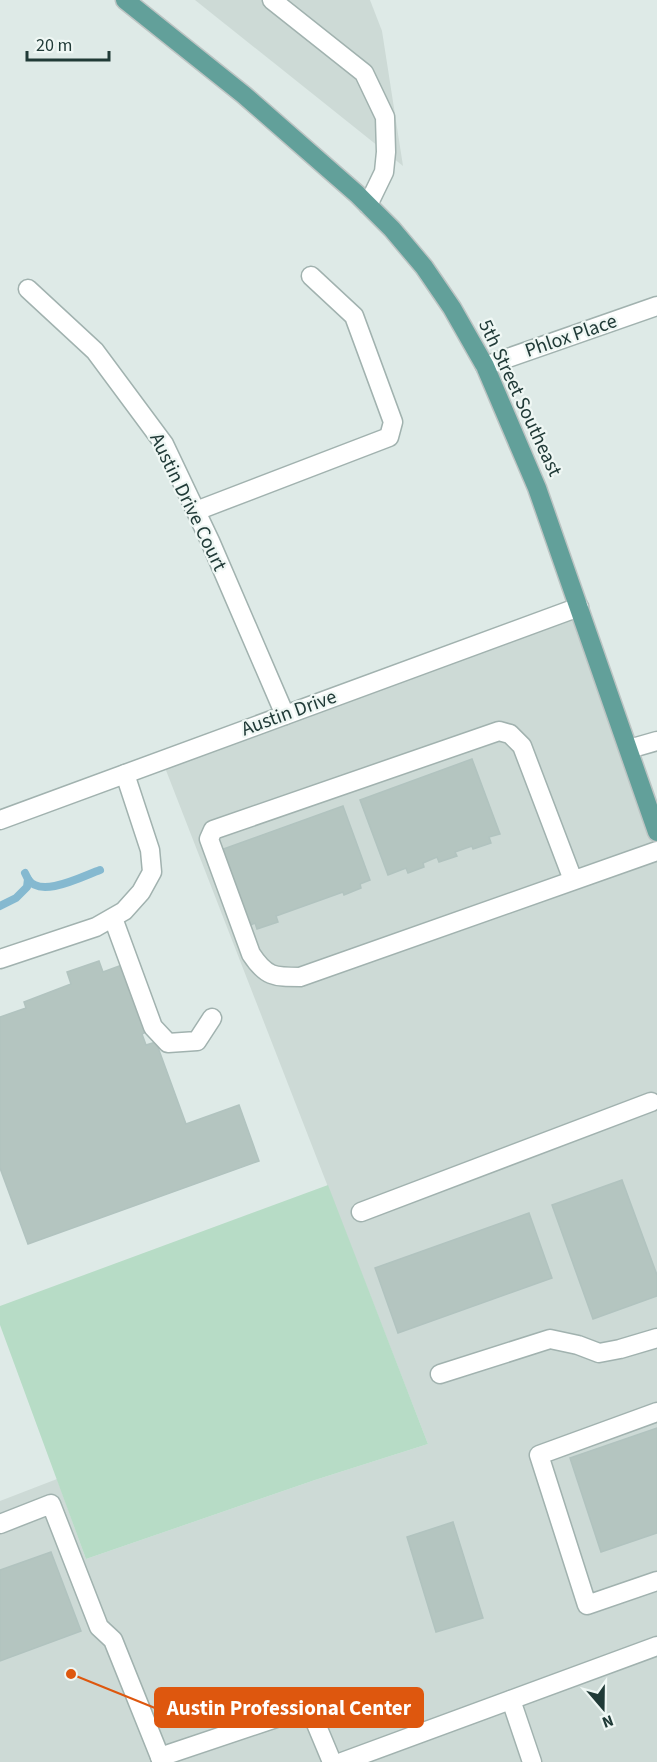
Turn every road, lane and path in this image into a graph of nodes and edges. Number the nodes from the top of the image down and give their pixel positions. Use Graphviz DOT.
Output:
graph roads {
  1 [pos="125,0"];
  2 [pos="273,0"];
  3 [pos="368,205"];
  4 [pos="311,276"];
  5 [pos="28,289"];
  6 [pos="657,306"];
  7 [pos="485,366"];
  8 [pos="196,511"];
  9 [pos="579,607"];
  10 [pos="285,715"];
  11 [pos="657,741"];
  12 [pos="628,749"];
  13 [pos="125,774"];
  14 [pos="0,820"];
  15 [pos="657,832"];
  16 [pos="657,851"];
  17 [pos="573,880"];
  18 [pos="113,918"];
  19 [pos="0,959"];
  20 [pos="212,1018"];
  21 [pos="655,1107"];
  22 [pos="361,1212"];
  23 [pos="657,1338"];
  24 [pos="440,1374"];
  25 [pos="657,1412"];
  26 [pos="0,1524"];
  27 [pos="657,1581"];
  28 [pos="657,1646"];
  29 [pos="511,1700"];
  30 [pos="362,1759"];
  31 [pos="161,1760"];
  32 [pos="332,1762"];
  33 [pos="342,1762"];
  34 [pos="532,1762"];
  1 -- 3 [label="main road, 5th Street Southeast"];
  2 -- 3 [label="street"];
  3 -- 7 [label="main road, 5th Street Southeast"];
  4 -- 8 [label="street"];
  5 -- 8 [label="street, Austin Drive Court"];
  6 -- 7 [label="street, Phlox Place"];
  7 -- 9 [label="main road, 5th Street Southeast"];
  8 -- 10 [label="street, Austin Drive Court"];
  9 -- 10 [label="street, Austin Drive"];
  9 -- 12 [label="main road, 5th Street Southeast"];
  10 -- 13 [label="street, Austin Drive"];
  11 -- 12 [label="street"];
  12 -- 15 [label="main road, 5th Street Southeast"];
  13 -- 14 [label="street, Austin Drive"];
  13 -- 18 [label="street"];
  16 -- 17 [label="street"];
  17 -- 17 [label="street"];
  18 -- 19 [label="street"];
  18 -- 20 [label="street"];
  21 -- 22 [label="street"];
  23 -- 24 [label="street"];
  25 -- 27 [label="street"];
  26 -- 31 [label="street"];
  28 -- 29 [label="street"];
  29 -- 30 [label="street"];
  29 -- 34 [label="street"];
  30 -- 33 [label="street"];
  31 -- 32 [label="street"];
}
